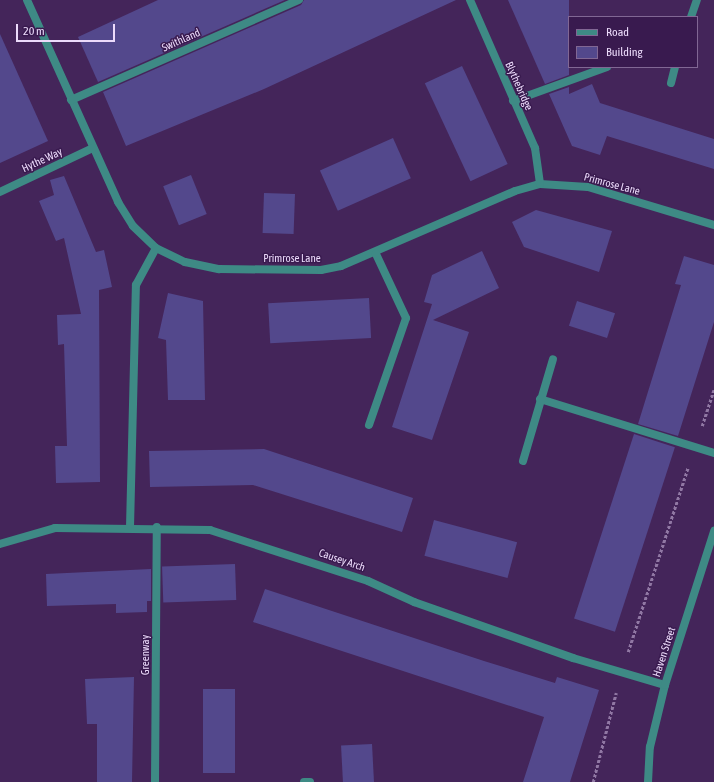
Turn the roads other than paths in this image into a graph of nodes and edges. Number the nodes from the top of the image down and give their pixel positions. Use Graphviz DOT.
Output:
graph roads {
  1 [pos="27,0"];
  2 [pos="299,0"];
  3 [pos="470,0"];
  4 [pos="697,0"];
  5 [pos="691,16"];
  6 [pos="604,68"];
  7 [pos="675,68"];
  8 [pos="671,83"];
  9 [pos="71,100"];
  10 [pos="513,101"];
  11 [pos="93,148"];
  12 [pos="540,184"];
  13 [pos="0,192"];
  14 [pos="714,225"];
  15 [pos="156,248"];
  16 [pos="376,254"];
  17 [pos="553,359"];
  18 [pos="540,398"];
  19 [pos="369,425"];
  20 [pos="714,453"];
  21 [pos="523,461"];
  22 [pos="130,527"];
  23 [pos="158,527"];
  24 [pos="714,531"];
  25 [pos="0,544"];
  26 [pos="711,550"];
  27 [pos="665,685"];
  28 [pos="155,782"];
  29 [pos="304,782"];
  30 [pos="310,782"];
  31 [pos="648,782"];
  1 -- 9 [label="street, Primrose Lane"];
  2 -- 9 [label="street, Swithland"];
  3 -- 10 [label="street, Blythebridge"];
  4 -- 5 [label="street"];
  6 -- 10 [label="street"];
  7 -- 8 [label="street"];
  9 -- 11 [label="street, Primrose Lane"];
  10 -- 12 [label="street, Blythebridge"];
  11 -- 13 [label="street, Hythe Way"];
  11 -- 15 [label="street, Primrose Lane"];
  12 -- 14 [label="street, Primrose Lane"];
  12 -- 16 [label="street, Primrose Lane"];
  15 -- 16 [label="street, Primrose Lane"];
  15 -- 22 [label="street"];
  16 -- 19 [label="street"];
  17 -- 18 [label="street"];
  18 -- 20 [label="street"];
  18 -- 21 [label="street"];
  22 -- 23 [label="street, Causey Arch"];
  22 -- 25 [label="street, Causey Arch"];
  23 -- 27 [label="street, Causey Arch"];
  23 -- 28 [label="street, Greenway"];
  24 -- 26 [label="street, Haven Street"];
  26 -- 27 [label="street, Haven Street"];
  27 -- 31 [label="street, Haven Street"];
  29 -- 30 [label="street"];
}
